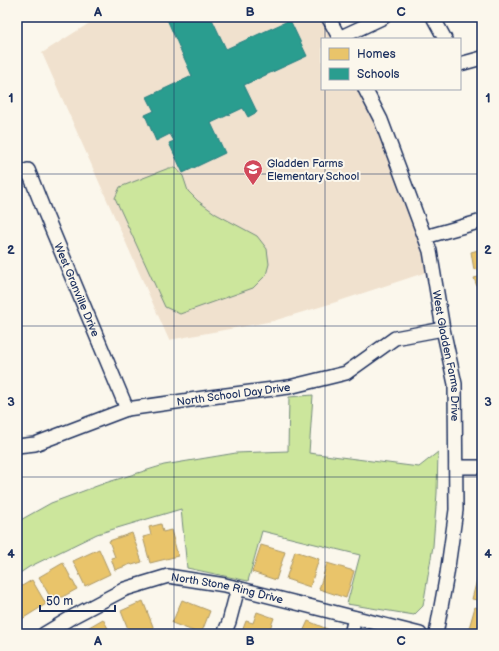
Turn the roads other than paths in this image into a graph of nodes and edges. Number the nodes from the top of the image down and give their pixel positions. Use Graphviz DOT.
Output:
graph roads {
  1 [pos="328,17"];
  2 [pos="384,17"];
  3 [pos="434,17"];
  4 [pos="339,38"];
  5 [pos="444,38"];
  6 [pos="482,58"];
  7 [pos="461,64"];
  8 [pos="366,90"];
  9 [pos="23,173"];
  10 [pos="482,221"];
  11 [pos="425,238"];
  12 [pos="443,329"];
  13 [pos="127,409"];
  14 [pos="17,446"];
  15 [pos="456,467"];
  16 [pos="482,467"];
  17 [pos="238,588"];
  18 [pos="355,618"];
  19 [pos="44,634"];
  20 [pos="224,634"];
  21 [pos="351,634"];
  22 [pos="420,634"];
  23 [pos="436,634"];
  1 -- 4 [label="street"];
  2 -- 4 [label="street"];
  3 -- 5 [label="street"];
  6 -- 7 [label="street"];
  8 -- 11 [label="street, West Gladden Farms Drive"];
  9 -- 13 [label="street, West Granville Drive"];
  10 -- 11 [label="street"];
  11 -- 12 [label="street, West Gladden Farms Drive"];
  12 -- 13 [label="street, North School Day Drive"];
  12 -- 15 [label="street, West Gladden Farms Drive"];
  13 -- 14 [label="street, North School Day Drive"];
  15 -- 16 [label="street"];
  15 -- 23 [label="street, West Gladden Farms Drive"];
  17 -- 18 [label="street, North Stone Ring Drive"];
  17 -- 19 [label="street, North Stone Ring Drive"];
  17 -- 20 [label="street"];
  18 -- 21 [label="street"];
  18 -- 22 [label="street, North Stone Ring Drive"];
}
